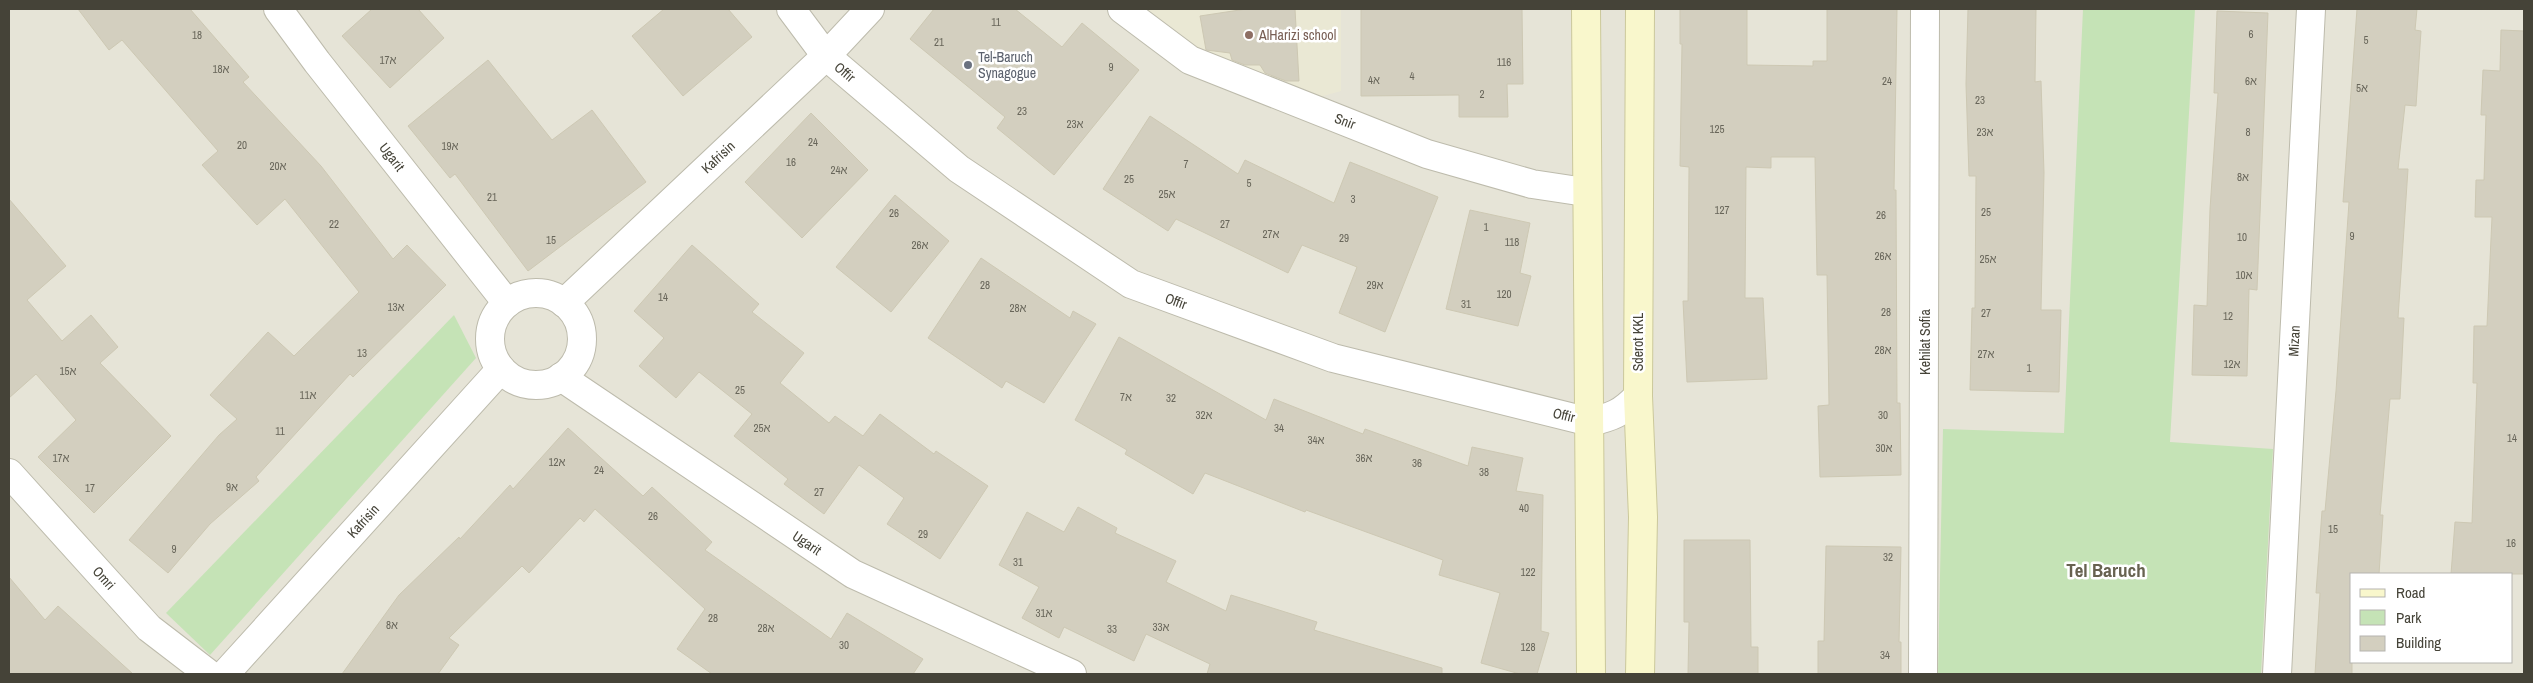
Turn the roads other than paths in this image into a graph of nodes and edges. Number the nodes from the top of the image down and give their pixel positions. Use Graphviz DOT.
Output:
graph roads {
  1 [pos="278,9"];
  2 [pos="791,9"];
  3 [pos="870,9"];
  4 [pos="1122,9"];
  5 [pos="1586,9"];
  6 [pos="1640,9"];
  7 [pos="1926,9"];
  8 [pos="2312,9"];
  9 [pos="826,56"];
  10 [pos="1585,192"];
  11 [pos="507,303"];
  12 [pos="564,303"];
  13 [pos="501,369"];
  14 [pos="561,377"];
  15 [pos="1638,396"];
  16 [pos="1590,422"];
  17 [pos="9,472"];
  18 [pos="209,674"];
  19 [pos="225,674"];
  20 [pos="1072,674"];
  21 [pos="1591,674"];
  22 [pos="1640,674"];
  23 [pos="1923,674"];
  24 [pos="2277,674"];
  1 -- 11 [label="street, Ugarit"];
  2 -- 9 [label="street, Offir"];
  3 -- 9 [label="street, Kafrisin"];
  4 -- 10 [label="street, Snir"];
  5 -- 10 [label="main road"];
  6 -- 15 [label="main road, Sderot KKL"];
  7 -- 23 [label="street, Kehilat Sofia"];
  8 -- 24 [label="street, Mizan"];
  9 -- 12 [label="street, Kafrisin"];
  9 -- 16 [label="street, Offir"];
  10 -- 16 [label="main road"];
  11 -- 12 [label="street"];
  11 -- 13 [label="street"];
  12 -- 14 [label="street"];
  13 -- 14 [label="street"];
  13 -- 19 [label="street, Kafrisin"];
  14 -- 20 [label="street, Ugarit"];
  15 -- 16 [label="street, Offir"];
  15 -- 22 [label="main road, Sderot KKL"];
  16 -- 21 [label="main road"];
  17 -- 18 [label="street, Omri"];
}
